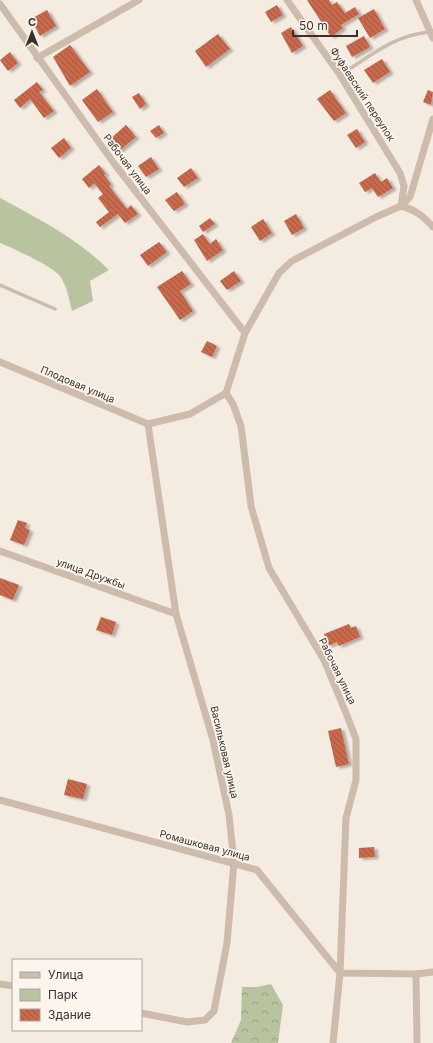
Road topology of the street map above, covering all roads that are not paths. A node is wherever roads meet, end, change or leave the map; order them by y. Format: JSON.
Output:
{"nodes":[{"id":1,"x":138,"y":0,"type":"edge"},
{"id":2,"x":287,"y":0,"type":"edge"},
{"id":3,"x":416,"y":0,"type":"edge"},
{"id":4,"x":0,"y":4,"type":"edge"},
{"id":5,"x":431,"y":35,"type":"edge"},
{"id":6,"x":37,"y":58,"type":"junction"},
{"id":7,"x":340,"y":75,"type":"junction"},
{"id":8,"x":433,"y":119,"type":"edge"},
{"id":9,"x":401,"y":206,"type":"junction"},
{"id":10,"x":433,"y":227,"type":"edge"},
{"id":11,"x":0,"y":285,"type":"edge"},
{"id":12,"x":55,"y":309,"type":"dead end"},
{"id":13,"x":245,"y":333,"type":"junction"},
{"id":14,"x":0,"y":362,"type":"edge"},
{"id":15,"x":226,"y":393,"type":"junction"},
{"id":16,"x":148,"y":424,"type":"junction"},
{"id":17,"x":0,"y":551,"type":"edge"},
{"id":18,"x":176,"y":614,"type":"junction"},
{"id":19,"x":0,"y":800,"type":"edge"},
{"id":20,"x":234,"y":862,"type":"junction"},
{"id":21,"x":433,"y":972,"type":"edge"},
{"id":22,"x":340,"y":973,"type":"junction"},
{"id":23,"x":416,"y":974,"type":"junction"},
{"id":24,"x":0,"y":984,"type":"edge"},
{"id":25,"x":12,"y":986,"type":"edge"},
{"id":26,"x":142,"y":1013,"type":"edge"},
{"id":27,"x":333,"y":1043,"type":"edge"},
{"id":28,"x":418,"y":1043,"type":"edge"}],
"edges":[{"from":1,"to":6,"type":"street"},
{"from":2,"to":7,"type":"street","name":"Фуфаевский переулок"},
{"from":3,"to":5,"type":"street"},
{"from":4,"to":6,"type":"street","name":"Рабочая улица"},
{"from":5,"to":7,"type":"lane"},
{"from":6,"to":13,"type":"street","name":"Рабочая улица"},
{"from":7,"to":9,"type":"street","name":"Фуфаевский переулок"},
{"from":8,"to":9,"type":"street"},
{"from":9,"to":10,"type":"street"},
{"from":9,"to":13,"type":"street"},
{"from":11,"to":12,"type":"lane"},
{"from":13,"to":15,"type":"street"},
{"from":14,"to":16,"type":"street","name":"Плодовая улица"},
{"from":15,"to":16,"type":"street"},
{"from":15,"to":22,"type":"street","name":"Рабочая улица"},
{"from":16,"to":18,"type":"street","name":"Васильковая улица"},
{"from":17,"to":18,"type":"street","name":"улица Дружбы"},
{"from":18,"to":20,"type":"street","name":"Васильковая улица"},
{"from":19,"to":20,"type":"street","name":"Ромашковая улица"},
{"from":20,"to":22,"type":"street","name":"Ромашковая улица"},
{"from":20,"to":26,"type":"street","name":"Васильковая улица"},
{"from":21,"to":23,"type":"street"},
{"from":22,"to":23,"type":"street"},
{"from":22,"to":27,"type":"street","name":"Рабочая улица"},
{"from":23,"to":28,"type":"street"},
{"from":24,"to":25,"type":"street"}]}
